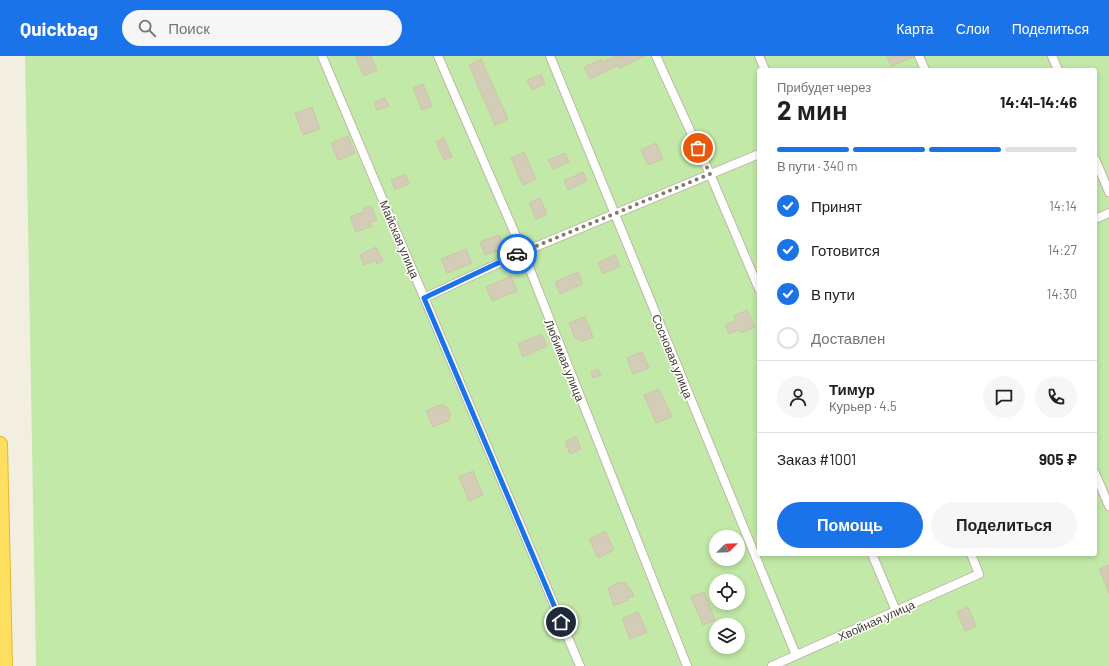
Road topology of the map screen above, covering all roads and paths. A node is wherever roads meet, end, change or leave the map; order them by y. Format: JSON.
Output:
{"nodes":[{"id":1,"x":322,"y":56,"type":"edge"},
{"id":2,"x":438,"y":56,"type":"edge"},
{"id":3,"x":550,"y":56,"type":"edge"},
{"id":4,"x":656,"y":56,"type":"edge"},
{"id":5,"x":759,"y":56,"type":"edge"},
{"id":6,"x":919,"y":56,"type":"edge"},
{"id":7,"x":1052,"y":56,"type":"edge"},
{"id":8,"x":764,"y":68,"type":"edge"},
{"id":9,"x":924,"y":68,"type":"edge"},
{"id":10,"x":1057,"y":68,"type":"edge"},
{"id":11,"x":757,"y":155,"type":"edge"},
{"id":12,"x":1097,"y":164,"type":"edge"},
{"id":13,"x":710,"y":174,"type":"junction"},
{"id":14,"x":1109,"y":192,"type":"edge"},
{"id":15,"x":615,"y":213,"type":"junction"},
{"id":16,"x":1109,"y":213,"type":"edge"},
{"id":17,"x":1097,"y":217,"type":"edge"},
{"id":18,"x":523,"y":252,"type":"junction"},
{"id":19,"x":757,"y":284,"type":"edge"},
{"id":20,"x":424,"y":298,"type":"junction"},
{"id":21,"x":0,"y":444,"type":"edge"},
{"id":22,"x":1097,"y":478,"type":"edge"},
{"id":23,"x":1109,"y":506,"type":"edge"},
{"id":24,"x":873,"y":556,"type":"edge"},
{"id":25,"x":972,"y":556,"type":"edge"},
{"id":26,"x":896,"y":611,"type":"junction"},
{"id":27,"x":796,"y":655,"type":"junction"},
{"id":28,"x":5,"y":666,"type":"edge"},
{"id":29,"x":580,"y":666,"type":"edge"},
{"id":30,"x":687,"y":666,"type":"edge"},
{"id":31,"x":772,"y":666,"type":"edge"}],
"edges":[{"from":1,"to":20,"type":"street","name":"Майская улица"},
{"from":2,"to":18,"type":"street","name":"Любимая улица"},
{"from":3,"to":15,"type":"street","name":"Сосновая улица"},
{"from":4,"to":13,"type":"street"},
{"from":5,"to":8,"type":"street"},
{"from":6,"to":9,"type":"street"},
{"from":7,"to":10,"type":"street"},
{"from":11,"to":13,"type":"street"},
{"from":12,"to":14,"type":"street"},
{"from":13,"to":15,"type":"street"},
{"from":13,"to":19,"type":"street"},
{"from":15,"to":18,"type":"street"},
{"from":15,"to":27,"type":"street","name":"Сосновая улица"},
{"from":16,"to":17,"type":"street"},
{"from":18,"to":20,"type":"street"},
{"from":18,"to":30,"type":"street","name":"Любимая улица"},
{"from":20,"to":29,"type":"street","name":"Майская улица"},
{"from":21,"to":28,"type":"highway"},
{"from":22,"to":23,"type":"street"},
{"from":24,"to":26,"type":"street"},
{"from":25,"to":26,"type":"street","name":"Хвойная улица"},
{"from":26,"to":27,"type":"street","name":"Хвойная улица"},
{"from":27,"to":31,"type":"street","name":"Хвойная улица"}]}
